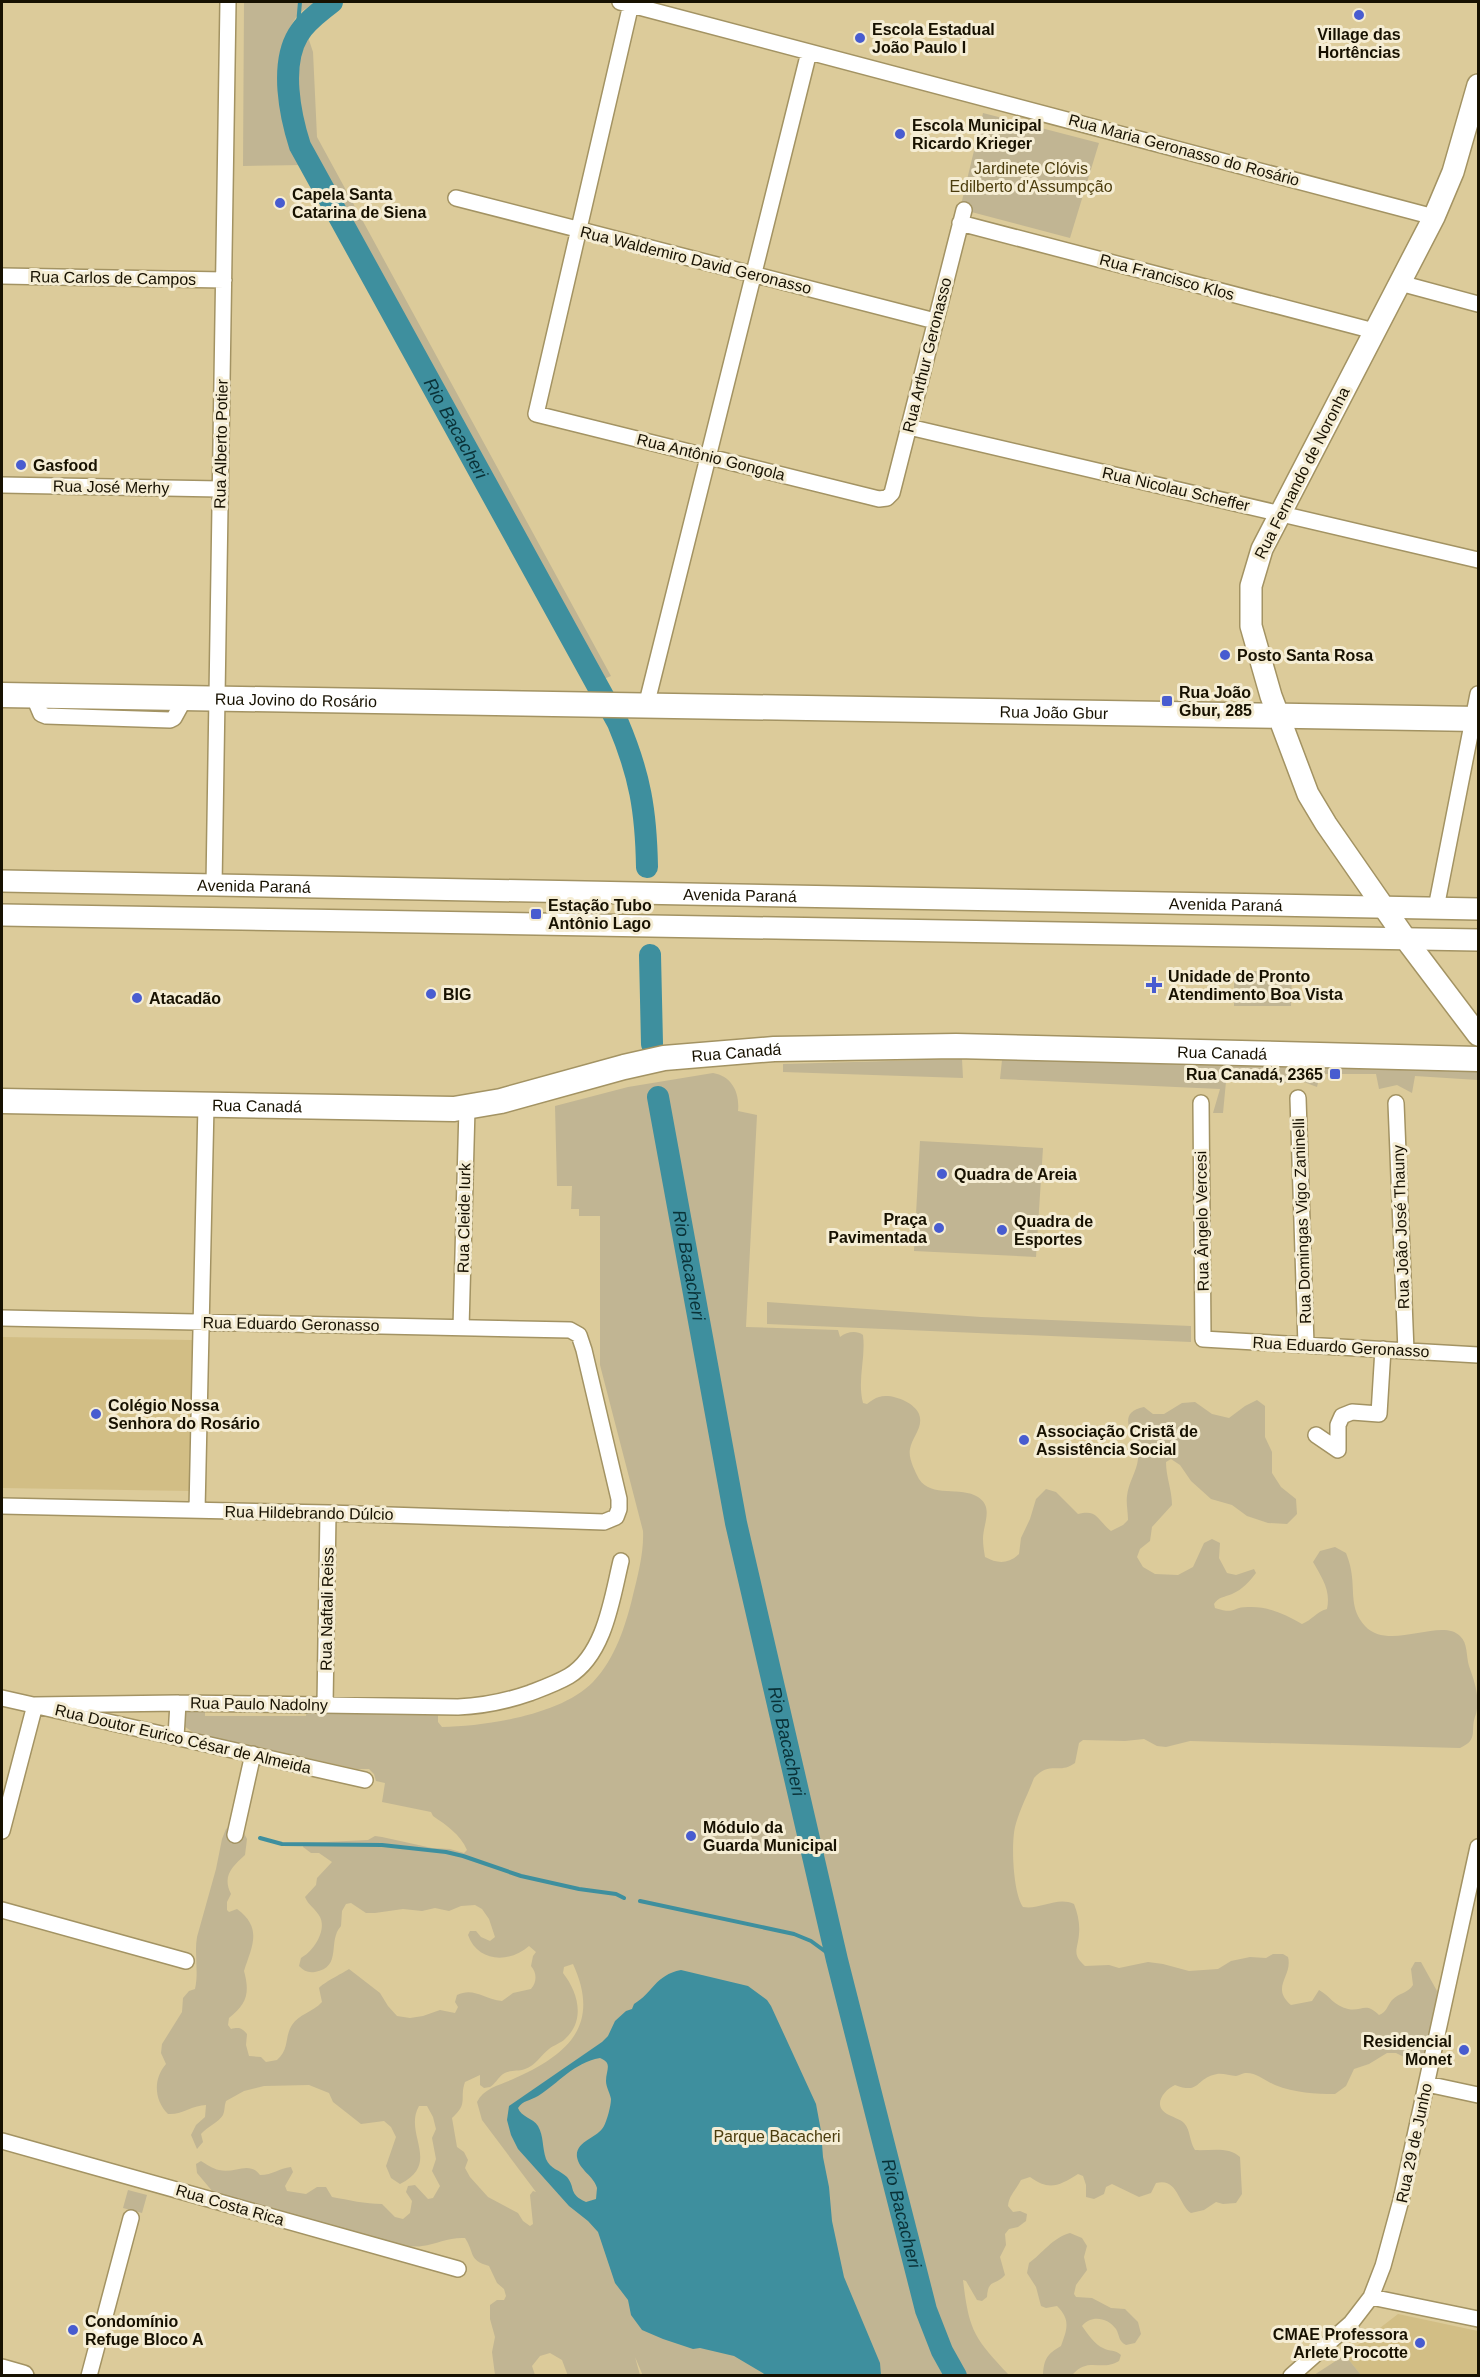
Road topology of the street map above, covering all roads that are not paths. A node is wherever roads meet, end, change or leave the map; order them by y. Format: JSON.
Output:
{"nodes":[{"id":1,"x":228,"y":2,"type":"edge"},
{"id":2,"x":626,"y":3,"type":"edge"},
{"id":3,"x":809,"y":52,"type":"junction"},
{"id":4,"x":1479,"y":85,"type":"edge"},
{"id":5,"x":456,"y":198,"type":"dead end"},
{"id":6,"x":1434,"y":216,"type":"junction"},
{"id":7,"x":962,"y":217,"type":"joint"},
{"id":8,"x":578,"y":230,"type":"junction"},
{"id":9,"x":754,"y":275,"type":"junction"},
{"id":10,"x":2,"y":276,"type":"edge"},
{"id":11,"x":224,"y":280,"type":"junction"},
{"id":12,"x":1400,"y":283,"type":"junction"},
{"id":13,"x":1479,"y":304,"type":"edge"},
{"id":14,"x":936,"y":321,"type":"junction"},
{"id":15,"x":1374,"y":331,"type":"junction"},
{"id":16,"x":909,"y":427,"type":"junction"},
{"id":17,"x":709,"y":455,"type":"junction"},
{"id":18,"x":2,"y":484,"type":"edge"},
{"id":19,"x":220,"y":489,"type":"junction"},
{"id":20,"x":887,"y":498,"type":"joint"},
{"id":21,"x":1280,"y":514,"type":"junction"},
{"id":22,"x":1479,"y":560,"type":"edge"},
{"id":23,"x":1479,"y":694,"type":"edge"},
{"id":24,"x":2,"y":695,"type":"edge"},
{"id":25,"x":217,"y":698,"type":"junction"},
{"id":26,"x":638,"y":706,"type":"junction"},
{"id":27,"x":1278,"y":716,"type":"junction"},
{"id":28,"x":1476,"y":719,"type":"edge"},
{"id":29,"x":2,"y":881,"type":"edge"},
{"id":30,"x":214,"y":886,"type":"junction"},
{"id":31,"x":1385,"y":906,"type":"junction"},
{"id":32,"x":1436,"y":908,"type":"junction"},
{"id":33,"x":1479,"y":909,"type":"edge"},
{"id":34,"x":2,"y":915,"type":"edge"},
{"id":35,"x":1402,"y":932,"type":"junction"},
{"id":36,"x":1479,"y":940,"type":"edge"},
{"id":37,"x":1479,"y":1035,"type":"edge"},
{"id":38,"x":1479,"y":1059,"type":"edge"},
{"id":39,"x":1298,"y":1098,"type":"dead end"},
{"id":40,"x":2,"y":1101,"type":"edge"},
{"id":41,"x":1201,"y":1103,"type":"dead end"},
{"id":42,"x":1396,"y":1103,"type":"dead end"},
{"id":43,"x":206,"y":1105,"type":"junction"},
{"id":44,"x":467,"y":1108,"type":"junction"},
{"id":45,"x":2,"y":1318,"type":"edge"},
{"id":46,"x":201,"y":1322,"type":"junction"},
{"id":47,"x":461,"y":1328,"type":"junction"},
{"id":48,"x":1203,"y":1339,"type":"joint"},
{"id":49,"x":1306,"y":1345,"type":"junction"},
{"id":50,"x":1383,"y":1349,"type":"junction"},
{"id":51,"x":1406,"y":1351,"type":"junction"},
{"id":52,"x":1479,"y":1355,"type":"edge"},
{"id":53,"x":1316,"y":1435,"type":"dead end"},
{"id":54,"x":2,"y":1506,"type":"edge"},
{"id":55,"x":197,"y":1510,"type":"junction"},
{"id":56,"x":328,"y":1513,"type":"junction"},
{"id":57,"x":616,"y":1517,"type":"joint"},
{"id":58,"x":621,"y":1561,"type":"dead end"},
{"id":59,"x":2,"y":1698,"type":"edge"},
{"id":60,"x":178,"y":1703,"type":"junction"},
{"id":61,"x":35,"y":1705,"type":"junction"},
{"id":62,"x":325,"y":1705,"type":"junction"},
{"id":63,"x":176,"y":1737,"type":"junction"},
{"id":64,"x":253,"y":1754,"type":"junction"},
{"id":65,"x":365,"y":1780,"type":"dead end"},
{"id":66,"x":2,"y":1831,"type":"edge"},
{"id":67,"x":235,"y":1835,"type":"dead end"},
{"id":68,"x":1479,"y":1847,"type":"edge"},
{"id":69,"x":2,"y":1910,"type":"edge"},
{"id":70,"x":186,"y":1960,"type":"dead end"},
{"id":71,"x":1427,"y":2084,"type":"junction"},
{"id":72,"x":1479,"y":2096,"type":"edge"},
{"id":73,"x":2,"y":2141,"type":"edge"},
{"id":74,"x":131,"y":2218,"type":"dead end"},
{"id":75,"x":458,"y":2269,"type":"dead end"},
{"id":76,"x":1371,"y":2297,"type":"junction"},
{"id":77,"x":1479,"y":2319,"type":"edge"},
{"id":78,"x":2,"y":2370,"type":"edge"},
{"id":79,"x":23,"y":2376,"type":"edge"},
{"id":80,"x":89,"y":2376,"type":"edge"},
{"id":81,"x":1291,"y":2376,"type":"edge"}],
"edges":[{"from":1,"to":11,"type":"street","name":"Rua Alberto Potier"},
{"from":2,"to":3,"type":"street","name":"Rua Maria Geronasso do Rosário"},
{"from":2,"to":8,"type":"street"},
{"from":3,"to":6,"type":"street","name":"Rua Maria Geronasso do Rosário"},
{"from":3,"to":9,"type":"street"},
{"from":4,"to":6,"type":"street","name":"Rua Fernando de Noronha"},
{"from":5,"to":8,"type":"street","name":"Rua Waldemiro David Geronasso"},
{"from":6,"to":12,"type":"street","name":"Rua Fernando de Noronha"},
{"from":7,"to":14,"type":"street","name":"Rua Arthur Geronasso"},
{"from":7,"to":15,"type":"street","name":"Rua Francisco Klos"},
{"from":8,"to":9,"type":"street","name":"Rua Waldemiro David Geronasso"},
{"from":8,"to":17,"type":"street","name":"Rua Antônio Gongola"},
{"from":9,"to":14,"type":"street","name":"Rua Waldemiro David Geronasso"},
{"from":9,"to":17,"type":"street"},
{"from":10,"to":11,"type":"street","name":"Rua Carlos de Campos"},
{"from":11,"to":19,"type":"street","name":"Rua Alberto Potier"},
{"from":12,"to":13,"type":"street"},
{"from":12,"to":15,"type":"street","name":"Rua Fernando de Noronha"},
{"from":14,"to":16,"type":"street","name":"Rua Arthur Geronasso"},
{"from":15,"to":21,"type":"street","name":"Rua Fernando de Noronha"},
{"from":16,"to":20,"type":"street","name":"Rua Arthur Geronasso"},
{"from":16,"to":21,"type":"street","name":"Rua Nicolau Scheffer"},
{"from":17,"to":20,"type":"street","name":"Rua Antônio Gongola"},
{"from":17,"to":26,"type":"street"},
{"from":18,"to":19,"type":"street","name":"Rua José Merhy"},
{"from":19,"to":25,"type":"street","name":"Rua Alberto Potier"},
{"from":21,"to":22,"type":"street","name":"Rua Nicolau Scheffer"},
{"from":21,"to":27,"type":"street","name":"Rua Fernando de Noronha"},
{"from":23,"to":28,"type":"street"},
{"from":24,"to":25,"type":"main road","name":"Rua Jovino do Rosário"},
{"from":25,"to":26,"type":"main road","name":"Rua Jovino do Rosário"},
{"from":25,"to":30,"type":"street","name":"Rua Alberto Potier"},
{"from":26,"to":27,"type":"main road","name":"Rua João Gbur"},
{"from":27,"to":28,"type":"main road","name":"Rua João Gbur"},
{"from":27,"to":31,"type":"street","name":"Rua Fernando de Noronha"},
{"from":28,"to":32,"type":"street"},
{"from":29,"to":30,"type":"street","name":"Avenida Paraná"},
{"from":30,"to":31,"type":"street","name":"Avenida Paraná"},
{"from":31,"to":32,"type":"street","name":"Avenida Paraná"},
{"from":31,"to":35,"type":"street","name":"Rua Fernando de Noronha"},
{"from":32,"to":33,"type":"street","name":"Avenida Paraná"},
{"from":34,"to":35,"type":"street","name":"Avenida Paraná"},
{"from":35,"to":36,"type":"street","name":"Avenida Paraná"},
{"from":35,"to":37,"type":"street","name":"Rua Fernando de Noronha"},
{"from":38,"to":44,"type":"main road","name":"Rua Canadá"},
{"from":39,"to":49,"type":"street","name":"Rua Domingas Vigo Zaninelli"},
{"from":40,"to":43,"type":"main road","name":"Rua Canadá"},
{"from":41,"to":48,"type":"street","name":"Rua Ângelo Vercesi"},
{"from":42,"to":51,"type":"street","name":"Rua João José Thauny"},
{"from":43,"to":44,"type":"main road","name":"Rua Canadá"},
{"from":43,"to":46,"type":"street"},
{"from":44,"to":47,"type":"street","name":"Rua Cleide Iurk"},
{"from":45,"to":46,"type":"street","name":"Rua Eduardo Geronasso"},
{"from":46,"to":47,"type":"street","name":"Rua Eduardo Geronasso"},
{"from":46,"to":55,"type":"street"},
{"from":47,"to":57,"type":"street","name":"Rua Eduardo Geronasso"},
{"from":48,"to":49,"type":"street","name":"Rua Eduardo Geronasso"},
{"from":49,"to":50,"type":"street","name":"Rua Eduardo Geronasso"},
{"from":50,"to":51,"type":"street","name":"Rua Eduardo Geronasso"},
{"from":50,"to":53,"type":"street"},
{"from":51,"to":52,"type":"street","name":"Rua Eduardo Geronasso"},
{"from":54,"to":55,"type":"street","name":"Rua Hildebrando Dúlcio"},
{"from":55,"to":56,"type":"street","name":"Rua Hildebrando Dúlcio"},
{"from":56,"to":57,"type":"street","name":"Rua Hildebrando Dúlcio"},
{"from":56,"to":62,"type":"street","name":"Rua Naftali Reiss"},
{"from":58,"to":62,"type":"street","name":"Rua Paulo Nadolny"},
{"from":59,"to":61,"type":"street","name":"Rua Doutor Eurico César de Almeida"},
{"from":60,"to":61,"type":"street","name":"Rua Paulo Nadolny"},
{"from":60,"to":62,"type":"street","name":"Rua Paulo Nadolny"},
{"from":60,"to":63,"type":"street"},
{"from":61,"to":63,"type":"street","name":"Rua Doutor Eurico César de Almeida"},
{"from":61,"to":66,"type":"street"},
{"from":63,"to":64,"type":"street","name":"Rua Doutor Eurico César de Almeida"},
{"from":64,"to":65,"type":"street","name":"Rua Doutor Eurico César de Almeida"},
{"from":64,"to":67,"type":"street"},
{"from":68,"to":71,"type":"street","name":"Rua 29 de Junho"},
{"from":69,"to":70,"type":"street"},
{"from":71,"to":72,"type":"street"},
{"from":71,"to":76,"type":"street","name":"Rua 29 de Junho"},
{"from":73,"to":75,"type":"street","name":"Rua Costa Rica"},
{"from":74,"to":80,"type":"street"},
{"from":76,"to":77,"type":"street"},
{"from":76,"to":81,"type":"street","name":"Rua 29 de Junho"},
{"from":78,"to":79,"type":"street"}]}
